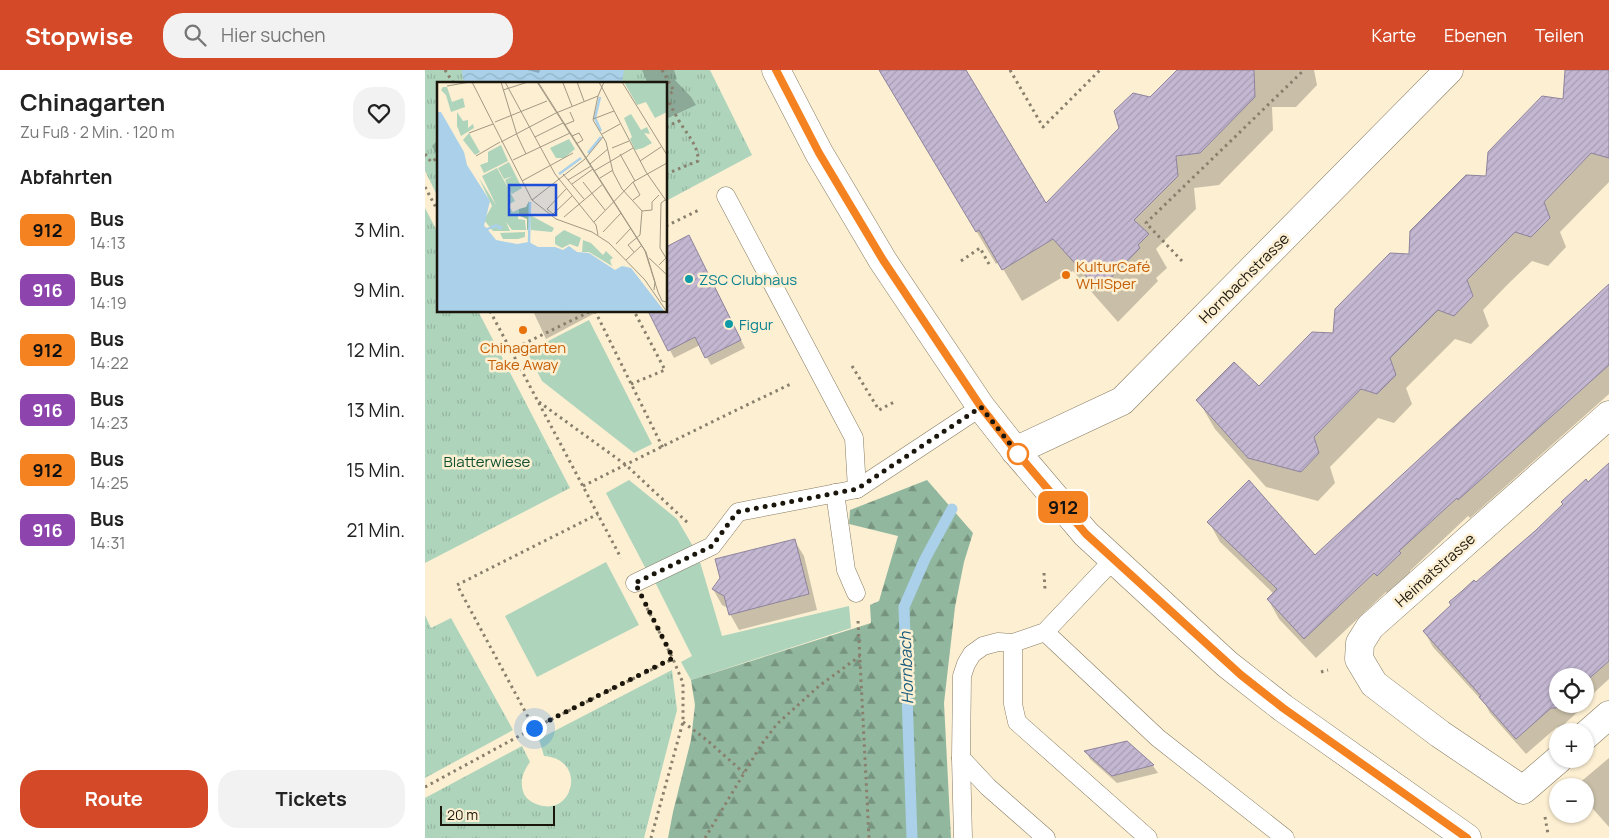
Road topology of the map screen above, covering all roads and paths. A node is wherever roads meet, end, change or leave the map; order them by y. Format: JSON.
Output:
{"nodes":[{"id":1,"x":445,"y":70,"type":"edge"},
{"id":2,"x":662,"y":70,"type":"edge"},
{"id":3,"x":776,"y":70,"type":"edge"},
{"id":4,"x":1010,"y":70,"type":"edge"},
{"id":5,"x":1100,"y":70,"type":"edge"},
{"id":6,"x":1304,"y":70,"type":"edge"},
{"id":7,"x":1449,"y":70,"type":"edge"},
{"id":8,"x":453,"y":82,"type":"edge"},
{"id":9,"x":667,"y":95,"type":"edge"},
{"id":10,"x":667,"y":98,"type":"edge"},
{"id":11,"x":679,"y":121,"type":"junction"},
{"id":12,"x":667,"y":127,"type":"edge"},
{"id":13,"x":425,"y":154,"type":"edge"},
{"id":14,"x":437,"y":158,"type":"edge"},
{"id":15,"x":667,"y":174,"type":"edge"},
{"id":16,"x":425,"y":187,"type":"edge"},
{"id":17,"x":726,"y":196,"type":"joint"},
{"id":18,"x":437,"y":209,"type":"edge"},
{"id":19,"x":667,"y":226,"type":"edge"},
{"id":20,"x":961,"y":260,"type":"dead end"},
{"id":21,"x":1182,"y":260,"type":"dead end"},
{"id":22,"x":989,"y":264,"type":"dead end"},
{"id":23,"x":492,"y":312,"type":"edge"},
{"id":24,"x":591,"y":312,"type":"edge"},
{"id":25,"x":594,"y":312,"type":"edge"},
{"id":26,"x":635,"y":312,"type":"edge"},
{"id":27,"x":511,"y":350,"type":"junction"},
{"id":28,"x":852,"y":366,"type":"dead end"},
{"id":29,"x":796,"y":382,"type":"dead end"},
{"id":30,"x":631,"y":384,"type":"junction"},
{"id":31,"x":896,"y":401,"type":"dead end"},
{"id":32,"x":538,"y":402,"type":"junction"},
{"id":33,"x":981,"y":407,"type":"junction"},
{"id":34,"x":1609,"y":415,"type":"edge"},
{"id":35,"x":663,"y":448,"type":"junction"},
{"id":36,"x":1015,"y":451,"type":"junction"},
{"id":37,"x":626,"y":465,"type":"junction"},
{"id":38,"x":583,"y":486,"type":"junction"},
{"id":39,"x":857,"y":489,"type":"junction"},
{"id":40,"x":835,"y":493,"type":"junction"},
{"id":41,"x":598,"y":514,"type":"junction"},
{"id":42,"x":712,"y":546,"type":"junction"},
{"id":43,"x":1114,"y":559,"type":"junction"},
{"id":44,"x":635,"y":583,"type":"junction"},
{"id":45,"x":856,"y":593,"type":"joint"},
{"id":46,"x":1045,"y":632,"type":"junction"},
{"id":47,"x":1013,"y":642,"type":"junction"},
{"id":48,"x":861,"y":656,"type":"junction"},
{"id":49,"x":673,"y":658,"type":"junction"},
{"id":50,"x":1609,"y":714,"type":"edge"},
{"id":51,"x":683,"y":722,"type":"junction"},
{"id":52,"x":534,"y":728,"type":"junction"},
{"id":53,"x":1594,"y":728,"type":"edge"},
{"id":54,"x":961,"y":758,"type":"junction"},
{"id":55,"x":1549,"y":768,"type":"edge"},
{"id":56,"x":744,"y":773,"type":"junction"},
{"id":57,"x":425,"y":787,"type":"edge"},
{"id":58,"x":651,"y":838,"type":"edge"},
{"id":59,"x":705,"y":838,"type":"edge"},
{"id":60,"x":869,"y":838,"type":"edge"},
{"id":61,"x":963,"y":838,"type":"edge"},
{"id":62,"x":1046,"y":838,"type":"edge"},
{"id":63,"x":1148,"y":838,"type":"edge"},
{"id":64,"x":1285,"y":838,"type":"edge"},
{"id":65,"x":1467,"y":838,"type":"edge"}],
"edges":[{"from":1,"to":8,"type":"path"},
{"from":2,"to":9,"type":"path"},
{"from":3,"to":33,"type":"street"},
{"from":4,"to":5,"type":"path"},
{"from":6,"to":21,"type":"path"},
{"from":7,"to":36,"type":"street","name":"Hornbachstrasse"},
{"from":10,"to":11,"type":"path"},
{"from":11,"to":12,"type":"path"},
{"from":11,"to":15,"type":"path"},
{"from":13,"to":14,"type":"path"},
{"from":16,"to":18,"type":"path"},
{"from":17,"to":19,"type":"path"},
{"from":17,"to":39,"type":"lane"},
{"from":20,"to":22,"type":"path"},
{"from":23,"to":27,"type":"path"},
{"from":24,"to":27,"type":"path"},
{"from":25,"to":30,"type":"path"},
{"from":26,"to":30,"type":"path"},
{"from":27,"to":32,"type":"path"},
{"from":28,"to":31,"type":"path"},
{"from":29,"to":35,"type":"path"},
{"from":30,"to":35,"type":"path"},
{"from":32,"to":37,"type":"path"},
{"from":32,"to":38,"type":"path"},
{"from":33,"to":36,"type":"street"},
{"from":33,"to":39,"type":"lane"},
{"from":34,"to":55,"type":"street","name":"Heimatstrasse"},
{"from":35,"to":37,"type":"path"},
{"from":36,"to":43,"type":"street"},
{"from":37,"to":38,"type":"path"},
{"from":37,"to":42,"type":"path"},
{"from":38,"to":41,"type":"path"},
{"from":39,"to":40,"type":"lane"},
{"from":40,"to":42,"type":"lane"},
{"from":40,"to":45,"type":"lane"},
{"from":41,"to":44,"type":"path"},
{"from":41,"to":52,"type":"path"},
{"from":42,"to":44,"type":"lane"},
{"from":43,"to":46,"type":"lane"},
{"from":43,"to":65,"type":"street"},
{"from":44,"to":49,"type":"path"},
{"from":45,"to":48,"type":"path"},
{"from":46,"to":47,"type":"lane"},
{"from":46,"to":64,"type":"lane"},
{"from":47,"to":54,"type":"lane"},
{"from":47,"to":63,"type":"lane"},
{"from":48,"to":56,"type":"path"},
{"from":48,"to":60,"type":"path"},
{"from":49,"to":51,"type":"path"},
{"from":49,"to":52,"type":"path"},
{"from":50,"to":53,"type":"street"},
{"from":51,"to":56,"type":"path"},
{"from":51,"to":58,"type":"path"},
{"from":52,"to":57,"type":"path"},
{"from":54,"to":61,"type":"lane"},
{"from":54,"to":62,"type":"lane"},
{"from":56,"to":59,"type":"path"}]}
